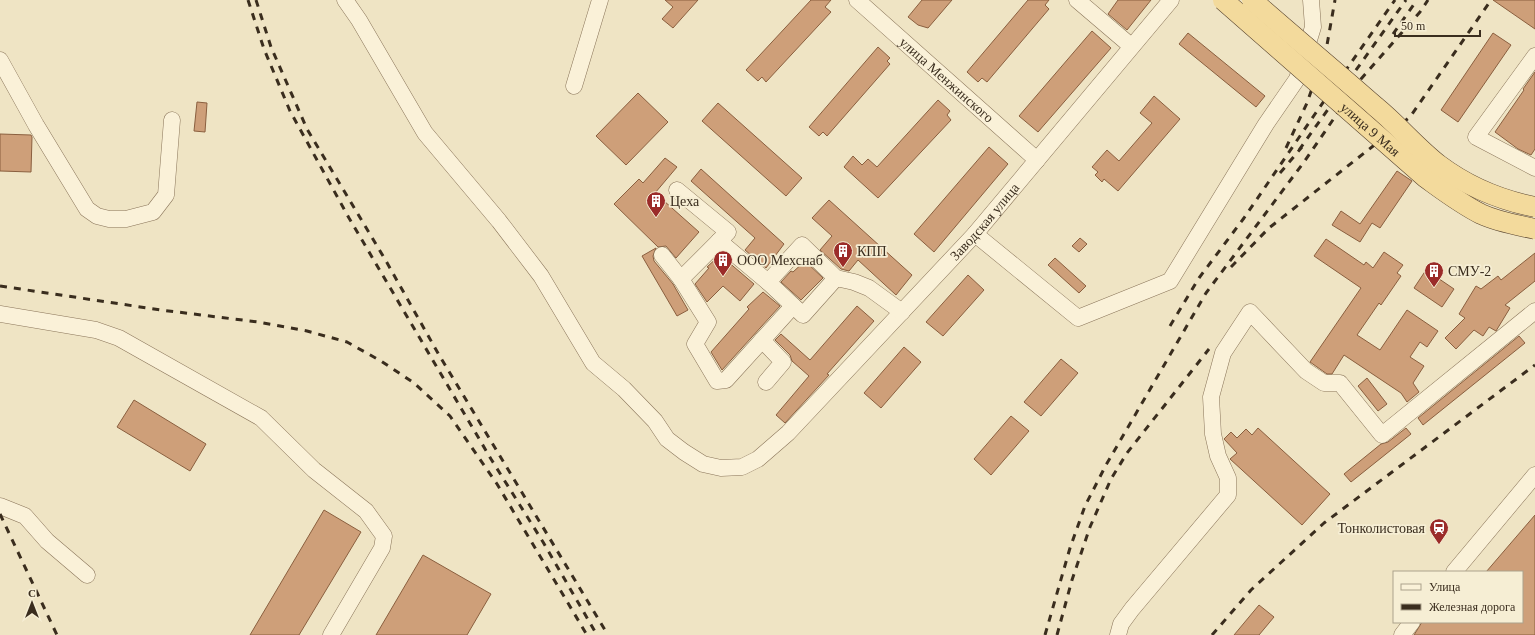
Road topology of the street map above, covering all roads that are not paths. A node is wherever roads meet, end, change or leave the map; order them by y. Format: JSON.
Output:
{"nodes":[{"id":1,"x":345,"y":0,"type":"edge"},
{"id":2,"x":600,"y":0,"type":"edge"},
{"id":3,"x":857,"y":0,"type":"edge"},
{"id":4,"x":1077,"y":0,"type":"edge"},
{"id":5,"x":1171,"y":0,"type":"edge"},
{"id":6,"x":1223,"y":0,"type":"edge"},
{"id":7,"x":1252,"y":0,"type":"edge"},
{"id":8,"x":1311,"y":0,"type":"edge"},
{"id":9,"x":1131,"y":46,"type":"junction"},
{"id":10,"x":1535,"y":56,"type":"edge"},
{"id":11,"x":0,"y":60,"type":"edge"},
{"id":12,"x":574,"y":86,"type":"dead end"},
{"id":13,"x":172,"y":120,"type":"dead end"},
{"id":14,"x":1037,"y":160,"type":"junction"},
{"id":15,"x":1533,"y":164,"type":"edge"},
{"id":16,"x":676,"y":190,"type":"dead end"},
{"id":17,"x":1535,"y":206,"type":"edge"},
{"id":18,"x":1535,"y":229,"type":"edge"},
{"id":19,"x":975,"y":234,"type":"junction"},
{"id":20,"x":719,"y":241,"type":"junction"},
{"id":21,"x":662,"y":255,"type":"dead end"},
{"id":22,"x":836,"y":278,"type":"junction"},
{"id":23,"x":681,"y":279,"type":"junction"},
{"id":24,"x":768,"y":282,"type":"junction"},
{"id":25,"x":793,"y":306,"type":"junction"},
{"id":26,"x":1535,"y":311,"type":"edge"},
{"id":27,"x":902,"y":312,"type":"junction"},
{"id":28,"x":0,"y":314,"type":"edge"},
{"id":29,"x":762,"y":340,"type":"junction"},
{"id":30,"x":766,"y":382,"type":"dead end"},
{"id":31,"x":1535,"y":475,"type":"edge"},
{"id":32,"x":0,"y":506,"type":"edge"},
{"id":33,"x":1455,"y":571,"type":"edge"},
{"id":34,"x":87,"y":575,"type":"dead end"},
{"id":35,"x":1411,"y":623,"type":"edge"},
{"id":36,"x":332,"y":635,"type":"edge"},
{"id":37,"x":1118,"y":635,"type":"edge"},
{"id":38,"x":1402,"y":635,"type":"edge"}],
"edges":[{"from":1,"to":27,"type":"street","name":"Заводская улица"},
{"from":2,"to":12,"type":"street"},
{"from":3,"to":14,"type":"street","name":"улица Менжинского"},
{"from":4,"to":9,"type":"street"},
{"from":5,"to":9,"type":"street","name":"Заводская улица"},
{"from":6,"to":18,"type":"main road","name":"улица 9 Мая","bridge":true},
{"from":7,"to":17,"type":"main road","name":"улица 9 Мая","bridge":true},
{"from":8,"to":19,"type":"street"},
{"from":9,"to":14,"type":"street","name":"Заводская улица"},
{"from":10,"to":15,"type":"street"},
{"from":11,"to":13,"type":"street"},
{"from":14,"to":19,"type":"street","name":"Заводская улица"},
{"from":16,"to":20,"type":"street"},
{"from":19,"to":27,"type":"street","name":"Заводская улица"},
{"from":20,"to":23,"type":"street"},
{"from":20,"to":24,"type":"street"},
{"from":21,"to":23,"type":"street"},
{"from":22,"to":24,"type":"street"},
{"from":22,"to":25,"type":"street"},
{"from":22,"to":27,"type":"street"},
{"from":23,"to":29,"type":"street"},
{"from":24,"to":25,"type":"street"},
{"from":25,"to":29,"type":"street"},
{"from":26,"to":37,"type":"street"},
{"from":28,"to":36,"type":"street"},
{"from":29,"to":30,"type":"street"},
{"from":31,"to":33,"type":"street"},
{"from":32,"to":34,"type":"street"},
{"from":35,"to":38,"type":"street"}]}
